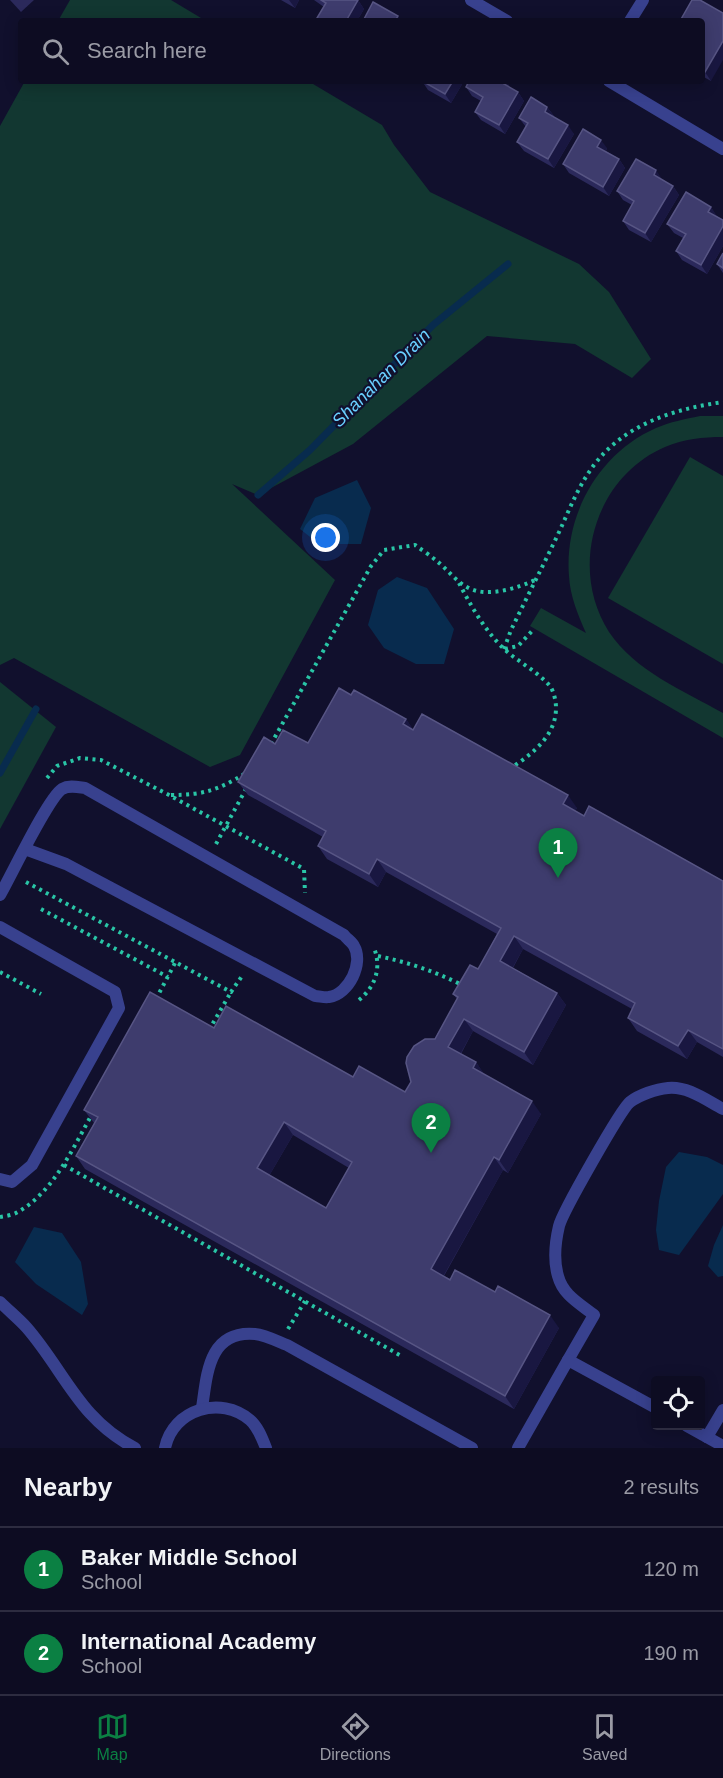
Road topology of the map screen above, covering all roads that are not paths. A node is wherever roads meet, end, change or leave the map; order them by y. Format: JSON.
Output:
{"nodes":[{"id":1,"x":471,"y":0,"type":"edge"},
{"id":2,"x":643,"y":0,"type":"edge"},
{"id":3,"x":502,"y":18,"type":"edge"},
{"id":4,"x":632,"y":18,"type":"edge"},
{"id":5,"x":614,"y":84,"type":"edge"},
{"id":6,"x":723,"y":149,"type":"edge"},
{"id":7,"x":25,"y":849,"type":"junction"},
{"id":8,"x":0,"y":895,"type":"edge"},
{"id":9,"x":0,"y":927,"type":"edge"},
{"id":10,"x":723,"y":1109,"type":"edge"},
{"id":11,"x":0,"y":1179,"type":"edge"},
{"id":12,"x":0,"y":1302,"type":"edge"},
{"id":13,"x":568,"y":1360,"type":"junction"},
{"id":14,"x":651,"y":1405,"type":"edge"},
{"id":15,"x":202,"y":1408,"type":"junction"},
{"id":16,"x":723,"y":1410,"type":"edge"},
{"id":17,"x":695,"y":1430,"type":"edge"},
{"id":18,"x":707,"y":1437,"type":"junction"},
{"id":19,"x":723,"y":1446,"type":"edge"},
{"id":20,"x":135,"y":1448,"type":"edge"},
{"id":21,"x":165,"y":1448,"type":"edge"},
{"id":22,"x":266,"y":1448,"type":"edge"},
{"id":23,"x":472,"y":1448,"type":"edge"},
{"id":24,"x":518,"y":1448,"type":"edge"}],
"edges":[{"from":1,"to":3,"type":"street"},
{"from":2,"to":4,"type":"street"},
{"from":5,"to":6,"type":"street"},
{"from":7,"to":7,"type":"street"},
{"from":7,"to":8,"type":"street"},
{"from":9,"to":11,"type":"street"},
{"from":10,"to":13,"type":"street"},
{"from":12,"to":20,"type":"street"},
{"from":13,"to":14,"type":"street"},
{"from":13,"to":24,"type":"street"},
{"from":15,"to":21,"type":"street"},
{"from":15,"to":22,"type":"street"},
{"from":15,"to":23,"type":"street"},
{"from":16,"to":18,"type":"street"},
{"from":17,"to":18,"type":"street"},
{"from":18,"to":19,"type":"street"}]}
